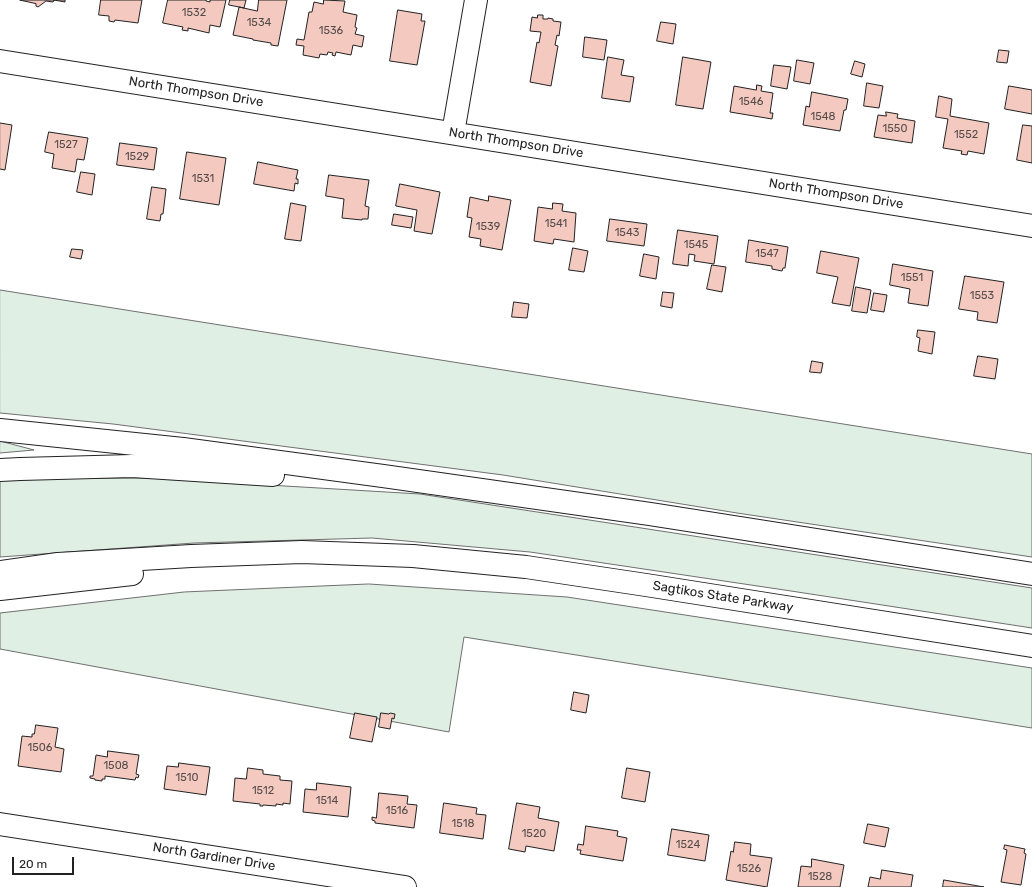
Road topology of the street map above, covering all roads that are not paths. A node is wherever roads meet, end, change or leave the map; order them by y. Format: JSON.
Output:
{"nodes":[{"id":1,"x":476,"y":0,"type":"edge"},
{"id":2,"x":0,"y":61,"type":"edge"},
{"id":3,"x":453,"y":133,"type":"junction"},
{"id":4,"x":1032,"y":226,"type":"edge"},
{"id":5,"x":0,"y":430,"type":"edge"},
{"id":6,"x":0,"y":470,"type":"edge"},
{"id":7,"x":650,"y":514,"type":"junction"},
{"id":8,"x":413,"y":556,"type":"junction"},
{"id":9,"x":0,"y":572,"type":"edge"},
{"id":10,"x":1032,"y":574,"type":"edge"},
{"id":11,"x":0,"y":589,"type":"edge"},
{"id":12,"x":1032,"y":646,"type":"edge"},
{"id":13,"x":0,"y":824,"type":"edge"},
{"id":14,"x":366,"y":884,"type":"edge"},
{"id":15,"x":405,"y":887,"type":"edge"}],
"edges":[{"from":1,"to":3,"type":"main road"},
{"from":2,"to":3,"type":"main road","name":"North Thompson Drive"},
{"from":3,"to":4,"type":"main road","name":"North Thompson Drive"},
{"from":5,"to":7,"type":"main road"},
{"from":6,"to":7,"type":"main road"},
{"from":7,"to":10,"type":"main road"},
{"from":8,"to":9,"type":"main road"},
{"from":8,"to":11,"type":"main road"},
{"from":8,"to":12,"type":"main road","name":"Sagtikos State Parkway"},
{"from":13,"to":14,"type":"main road","name":"North Gardiner Drive"},
{"from":14,"to":15,"type":"main road","name":"North Gardiner Drive"}]}
